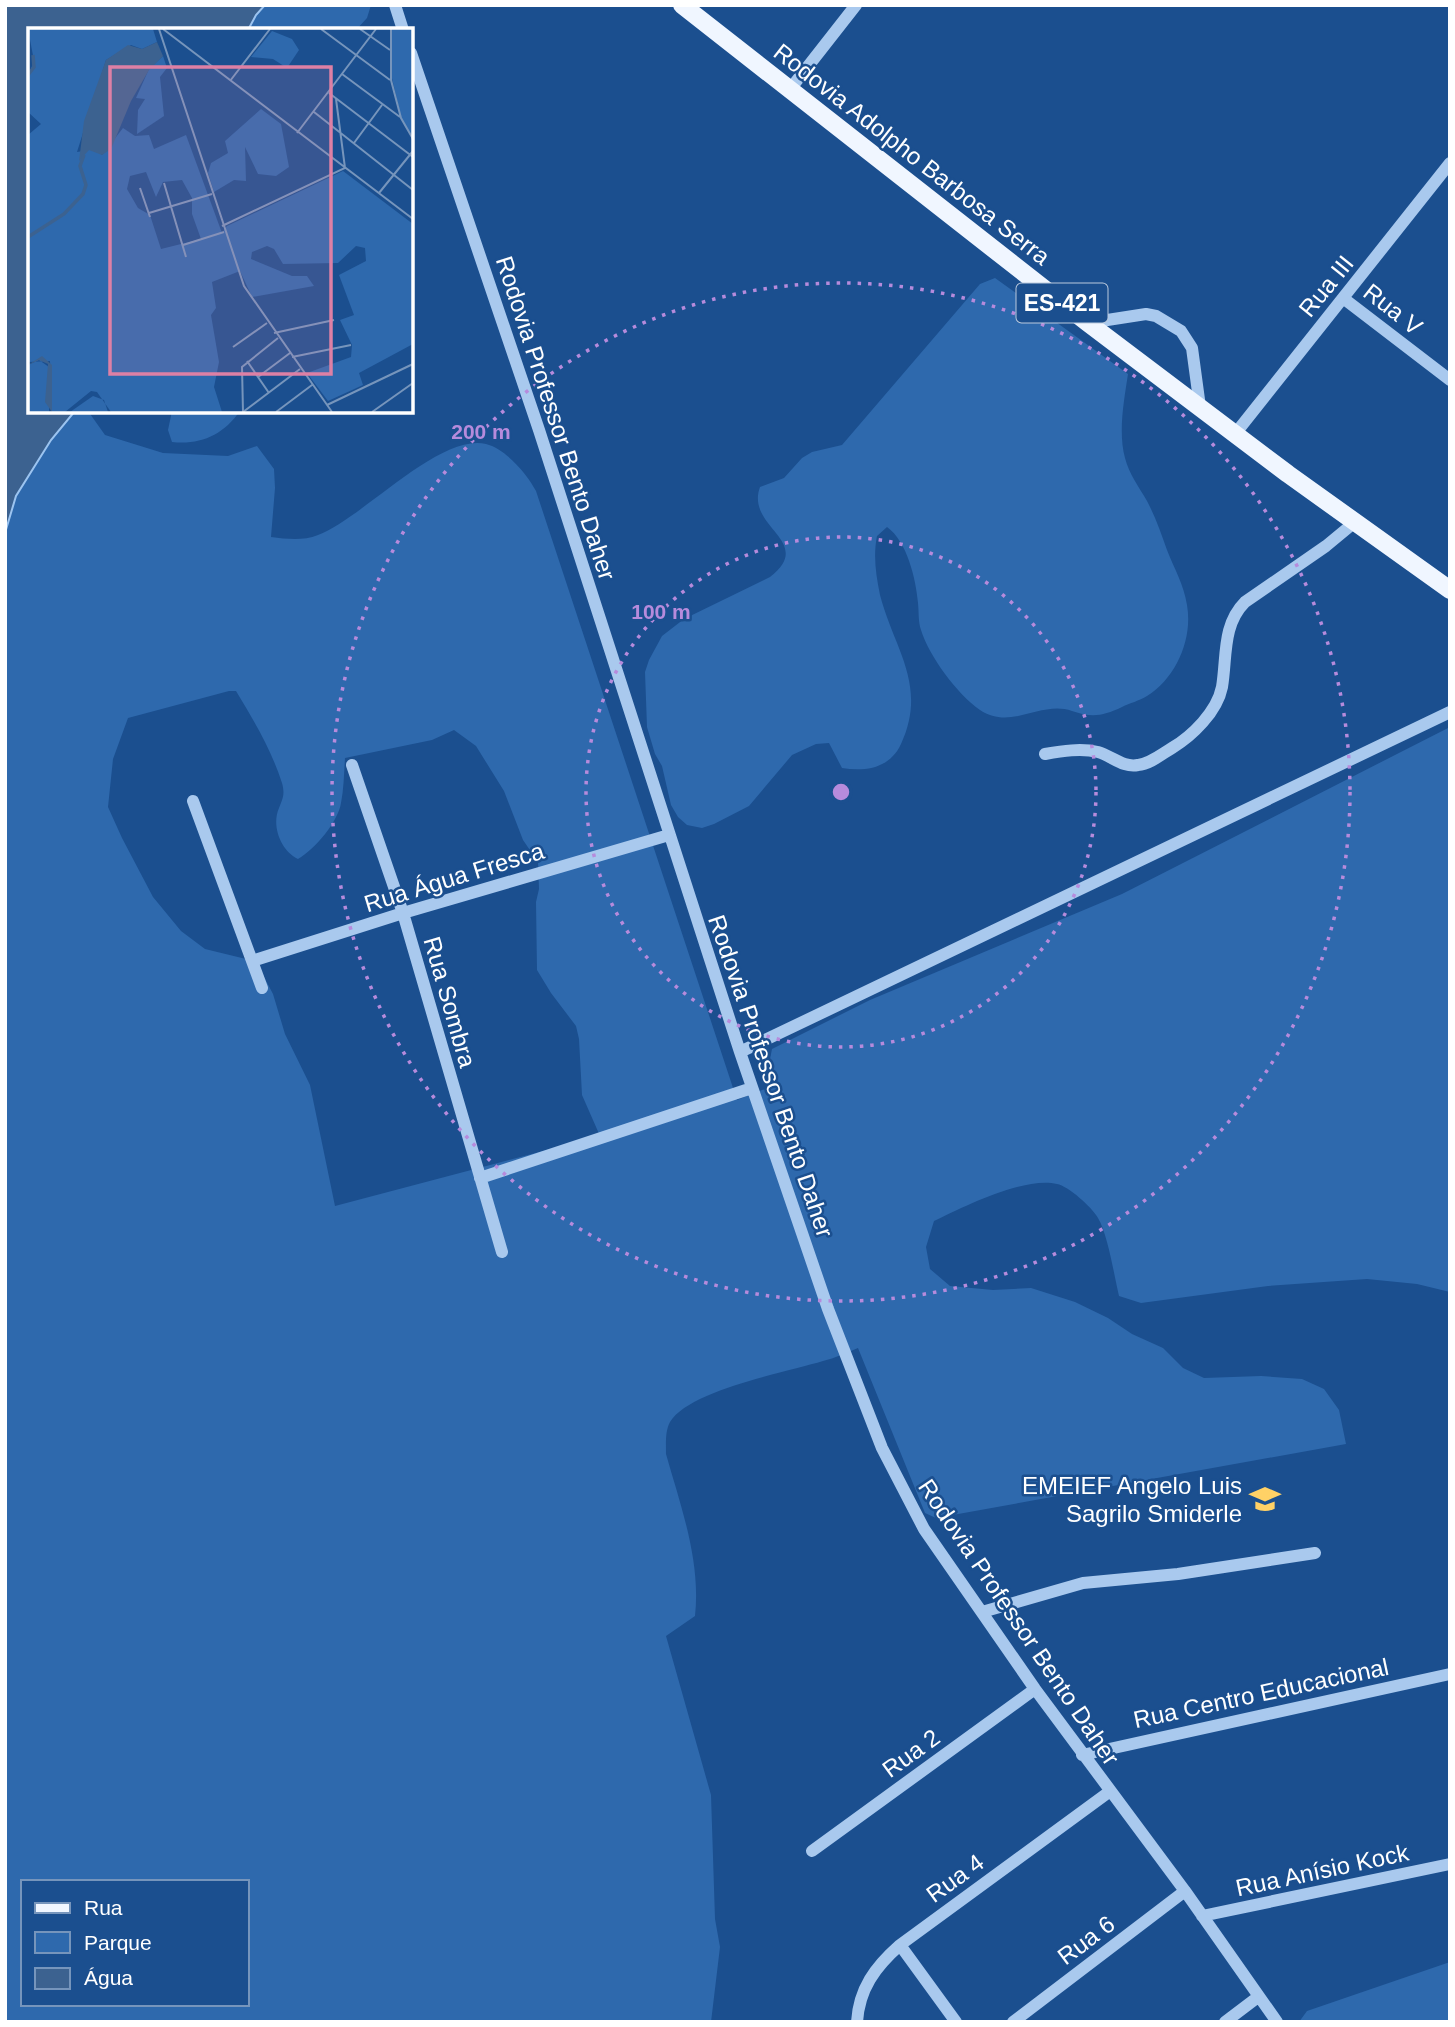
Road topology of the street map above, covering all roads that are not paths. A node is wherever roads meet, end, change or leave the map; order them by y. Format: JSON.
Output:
{"nodes":[{"id":1,"x":395,"y":5,"type":"edge"},
{"id":2,"x":682,"y":5,"type":"edge"},
{"id":3,"x":856,"y":5,"type":"edge"},
{"id":4,"x":402,"y":28,"type":"edge"},
{"id":5,"x":413,"y":59,"type":"edge"},
{"id":6,"x":791,"y":88,"type":"junction"},
{"id":7,"x":1448,"y":169,"type":"edge"},
{"id":8,"x":1343,"y":298,"type":"junction"},
{"id":9,"x":1088,"y":323,"type":"junction"},
{"id":10,"x":1450,"y":380,"type":"edge"},
{"id":11,"x":1200,"y":407,"type":"junction"},
{"id":12,"x":1235,"y":434,"type":"junction"},
{"id":13,"x":1355,"y":522,"type":"junction"},
{"id":14,"x":1450,"y":590,"type":"edge"},
{"id":15,"x":1450,"y":712,"type":"edge"},
{"id":16,"x":1045,"y":754,"type":"dead end"},
{"id":17,"x":352,"y":765,"type":"dead end"},
{"id":18,"x":193,"y":802,"type":"dead end"},
{"id":19,"x":669,"y":835,"type":"junction"},
{"id":20,"x":402,"y":913,"type":"junction"},
{"id":21,"x":252,"y":961,"type":"junction"},
{"id":22,"x":262,"y":988,"type":"dead end"},
{"id":23,"x":740,"y":1052,"type":"junction"},
{"id":24,"x":752,"y":1088,"type":"junction"},
{"id":25,"x":480,"y":1178,"type":"junction"},
{"id":26,"x":502,"y":1252,"type":"dead end"},
{"id":27,"x":1315,"y":1553,"type":"dead end"},
{"id":28,"x":982,"y":1612,"type":"junction"},
{"id":29,"x":1450,"y":1674,"type":"edge"},
{"id":30,"x":1035,"y":1689,"type":"junction"},
{"id":31,"x":1082,"y":1755,"type":"junction"},
{"id":32,"x":1109,"y":1792,"type":"junction"},
{"id":33,"x":812,"y":1851,"type":"dead end"},
{"id":34,"x":1450,"y":1864,"type":"edge"},
{"id":35,"x":1185,"y":1891,"type":"junction"},
{"id":36,"x":1202,"y":1916,"type":"junction"},
{"id":37,"x":900,"y":1945,"type":"junction"},
{"id":38,"x":1258,"y":1997,"type":"junction"},
{"id":39,"x":856,"y":2022,"type":"edge"},
{"id":40,"x":956,"y":2022,"type":"edge"},
{"id":41,"x":1013,"y":2022,"type":"edge"},
{"id":42,"x":1225,"y":2022,"type":"edge"},
{"id":43,"x":1277,"y":2022,"type":"edge"}],
"edges":[{"from":1,"to":4,"type":"street"},
{"from":2,"to":6,"type":"main road","name":"Rodovia Adolpho Barbosa Serra","number":"ES-421"},
{"from":3,"to":6,"type":"street"},
{"from":5,"to":19,"type":"street","name":"Rodovia Professor Bento Daher"},
{"from":6,"to":9,"type":"main road","name":"Rodovia Adolpho Barbosa Serra","number":"ES-421"},
{"from":7,"to":8,"type":"street","name":"Rua III"},
{"from":8,"to":10,"type":"street","name":"Rua V"},
{"from":8,"to":12,"type":"street","name":"Rua III"},
{"from":9,"to":11,"type":"main road","name":"Rodovia Adolpho Barbosa Serra","number":"ES-421"},
{"from":9,"to":11,"type":"street"},
{"from":11,"to":12,"type":"main road","name":"Rodovia Adolpho Barbosa Serra","number":"ES-421"},
{"from":12,"to":13,"type":"main road","name":"Rodovia Adolpho Barbosa Serra","number":"ES-421"},
{"from":13,"to":14,"type":"main road","name":"Rodovia Adolpho Barbosa Serra","number":"ES-421"},
{"from":13,"to":16,"type":"street"},
{"from":15,"to":23,"type":"street"},
{"from":17,"to":20,"type":"street","name":"Rua Sombra"},
{"from":18,"to":21,"type":"street"},
{"from":19,"to":20,"type":"street","name":"Rua Água Fresca"},
{"from":19,"to":23,"type":"street","name":"Rodovia Professor Bento Daher"},
{"from":20,"to":21,"type":"street","name":"Rua Água Fresca"},
{"from":20,"to":25,"type":"street","name":"Rua Sombra"},
{"from":21,"to":22,"type":"street"},
{"from":23,"to":24,"type":"street","name":"Rodovia Professor Bento Daher"},
{"from":24,"to":25,"type":"street"},
{"from":24,"to":28,"type":"street","name":"Rodovia Professor Bento Daher"},
{"from":25,"to":26,"type":"street","name":"Rua Sombra"},
{"from":27,"to":28,"type":"street"},
{"from":28,"to":30,"type":"street","name":"Rodovia Professor Bento Daher"},
{"from":29,"to":31,"type":"street","name":"Rua Centro Educacional"},
{"from":30,"to":31,"type":"street","name":"Rodovia Professor Bento Daher"},
{"from":30,"to":33,"type":"street","name":"Rua 2"},
{"from":31,"to":32,"type":"street","name":"Rodovia Professor Bento Daher"},
{"from":32,"to":35,"type":"street","name":"Rodovia Professor Bento Daher"},
{"from":32,"to":37,"type":"street","name":"Rua 4"},
{"from":34,"to":36,"type":"street","name":"Rua Anísio Kock"},
{"from":35,"to":36,"type":"street","name":"Rodovia Professor Bento Daher"},
{"from":35,"to":41,"type":"street","name":"Rua 6"},
{"from":36,"to":38,"type":"street","name":"Rodovia Professor Bento Daher"},
{"from":37,"to":39,"type":"street","name":"Rua 4"},
{"from":37,"to":40,"type":"street"},
{"from":38,"to":42,"type":"street"},
{"from":38,"to":43,"type":"street","name":"Rodovia Professor Bento Daher"}]}
